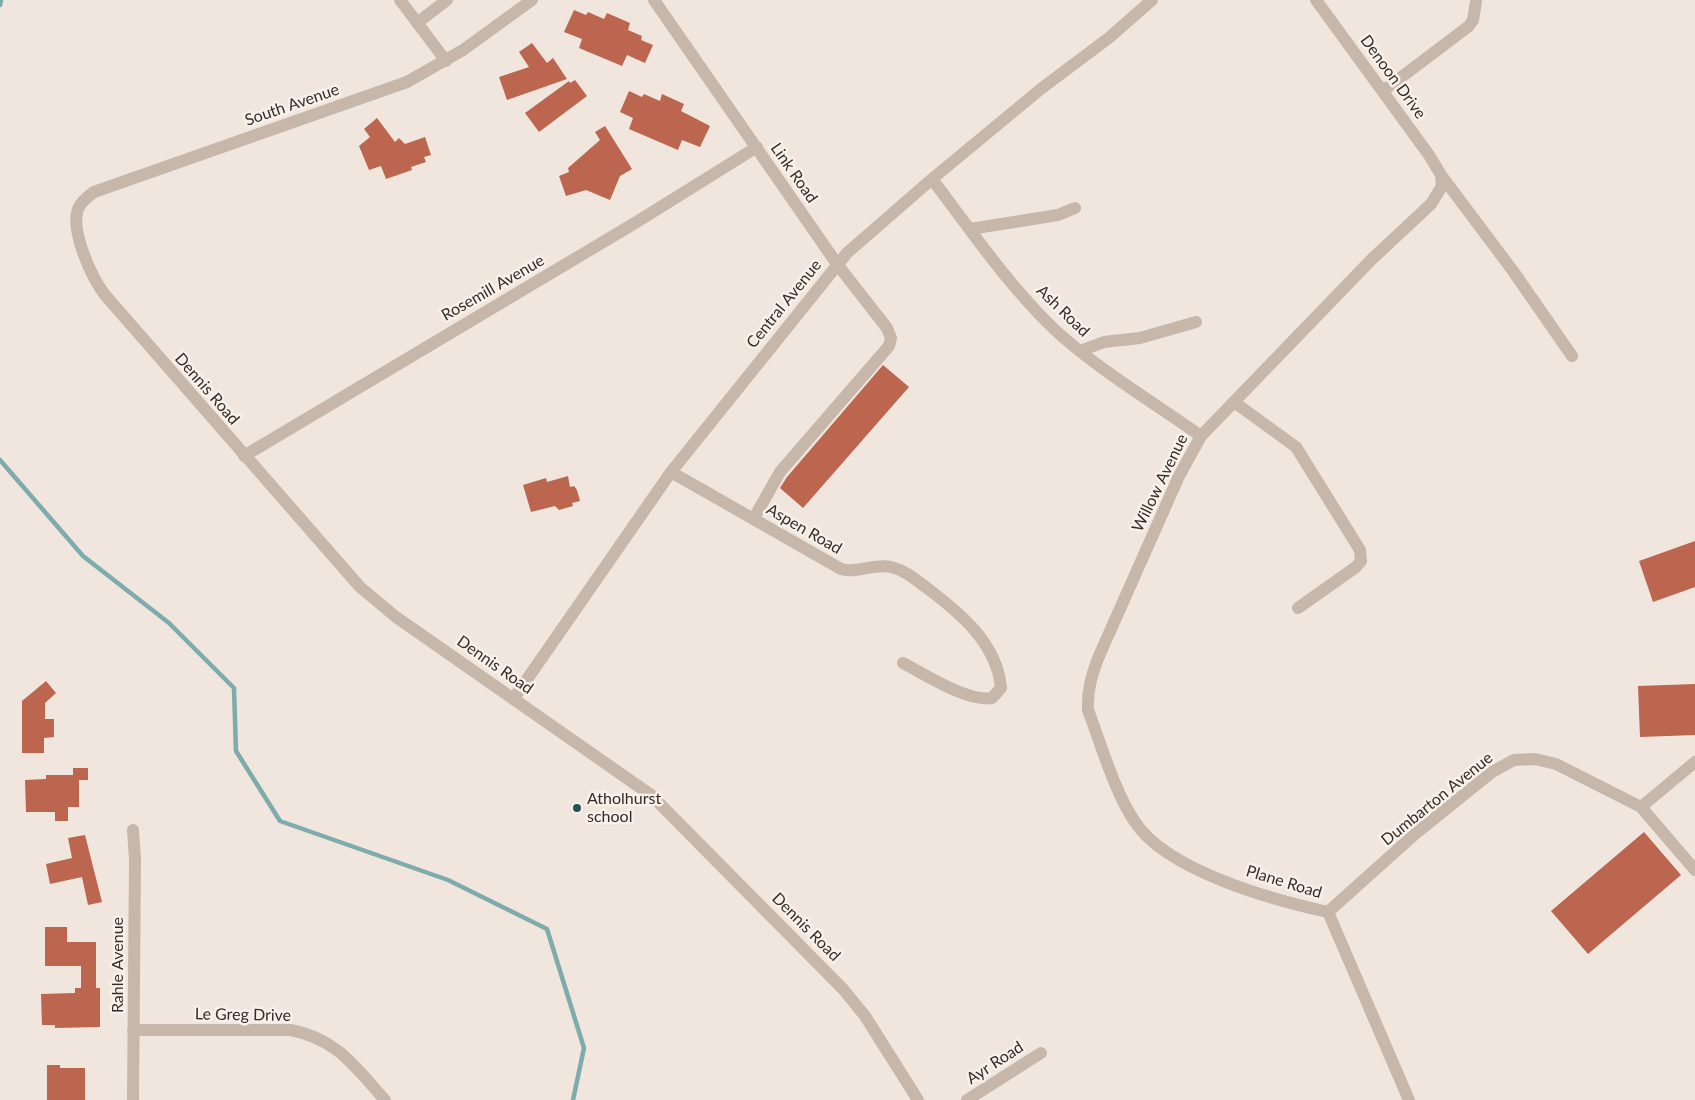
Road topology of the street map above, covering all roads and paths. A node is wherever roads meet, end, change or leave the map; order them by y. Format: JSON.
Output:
{"nodes":[{"id":1,"x":400,"y":0,"type":"edge"},
{"id":2,"x":447,"y":0,"type":"edge"},
{"id":3,"x":532,"y":0,"type":"edge"},
{"id":4,"x":654,"y":0,"type":"edge"},
{"id":5,"x":1152,"y":0,"type":"edge"},
{"id":6,"x":1316,"y":0,"type":"edge"},
{"id":7,"x":1476,"y":2,"type":"dead end"},
{"id":8,"x":418,"y":23,"type":"junction"},
{"id":9,"x":446,"y":61,"type":"junction"},
{"id":10,"x":1383,"y":92,"type":"junction"},
{"id":11,"x":757,"y":147,"type":"junction"},
{"id":12,"x":1441,"y":176,"type":"junction"},
{"id":13,"x":932,"y":179,"type":"junction"},
{"id":14,"x":1075,"y":208,"type":"dead end"},
{"id":15,"x":970,"y":229,"type":"junction"},
{"id":16,"x":78,"y":235,"type":"joint"},
{"id":17,"x":837,"y":264,"type":"junction"},
{"id":18,"x":1196,"y":322,"type":"dead end"},
{"id":19,"x":1080,"y":351,"type":"junction"},
{"id":20,"x":1572,"y":356,"type":"dead end"},
{"id":21,"x":1234,"y":402,"type":"junction"},
{"id":22,"x":1201,"y":436,"type":"junction"},
{"id":23,"x":244,"y":456,"type":"junction"},
{"id":24,"x":671,"y":472,"type":"junction"},
{"id":25,"x":754,"y":518,"type":"junction"},
{"id":26,"x":1298,"y":608,"type":"dead end"},
{"id":27,"x":903,"y":664,"type":"dead end"},
{"id":28,"x":514,"y":698,"type":"junction"},
{"id":29,"x":1695,"y":762,"type":"edge"},
{"id":30,"x":1641,"y":807,"type":"junction"},
{"id":31,"x":1134,"y":822,"type":"joint"},
{"id":32,"x":133,"y":830,"type":"dead end"},
{"id":33,"x":1695,"y":870,"type":"edge"},
{"id":34,"x":1328,"y":912,"type":"junction"},
{"id":35,"x":133,"y":1030,"type":"junction"},
{"id":36,"x":1041,"y":1052,"type":"dead end"},
{"id":37,"x":133,"y":1100,"type":"edge"},
{"id":38,"x":384,"y":1100,"type":"edge"},
{"id":39,"x":918,"y":1100,"type":"edge"},
{"id":40,"x":967,"y":1100,"type":"edge"},
{"id":41,"x":1409,"y":1100,"type":"edge"}],
"edges":[{"from":1,"to":8,"type":"street"},
{"from":2,"to":8,"type":"street"},
{"from":3,"to":9,"type":"street","name":"South Avenue"},
{"from":4,"to":11,"type":"street","name":"Link Road"},
{"from":5,"to":13,"type":"street","name":"Central Avenue"},
{"from":6,"to":10,"type":"street","name":"Denoon Drive"},
{"from":7,"to":10,"type":"street"},
{"from":8,"to":9,"type":"street"},
{"from":9,"to":16,"type":"street","name":"South Avenue"},
{"from":10,"to":12,"type":"street","name":"Denoon Drive"},
{"from":11,"to":17,"type":"street","name":"Link Road"},
{"from":11,"to":23,"type":"street","name":"Rosemill Avenue"},
{"from":12,"to":20,"type":"street","name":"Denoon Drive"},
{"from":12,"to":21,"type":"street","name":"Willow Avenue"},
{"from":13,"to":15,"type":"street","name":"Ash Road"},
{"from":13,"to":17,"type":"street","name":"Central Avenue"},
{"from":14,"to":15,"type":"street"},
{"from":15,"to":19,"type":"street","name":"Ash Road"},
{"from":16,"to":23,"type":"street","name":"Dennis Road"},
{"from":17,"to":24,"type":"street","name":"Central Avenue"},
{"from":17,"to":25,"type":"street","name":"Link Road"},
{"from":18,"to":19,"type":"street"},
{"from":19,"to":22,"type":"street","name":"Ash Road"},
{"from":21,"to":22,"type":"street","name":"Willow Avenue"},
{"from":21,"to":26,"type":"street"},
{"from":22,"to":31,"type":"street","name":"Willow Avenue"},
{"from":23,"to":28,"type":"street","name":"Dennis Road"},
{"from":24,"to":25,"type":"street","name":"Aspen Road"},
{"from":24,"to":28,"type":"street","name":"Central Avenue"},
{"from":25,"to":27,"type":"street","name":"Aspen Road"},
{"from":28,"to":39,"type":"street","name":"Dennis Road"},
{"from":29,"to":30,"type":"street"},
{"from":30,"to":33,"type":"street","name":"Dumbarton Avenue"},
{"from":30,"to":34,"type":"street","name":"Dumbarton Avenue"},
{"from":31,"to":34,"type":"street","name":"Plane Road"},
{"from":32,"to":35,"type":"street","name":"Rahle Avenue"},
{"from":34,"to":41,"type":"street","name":"Plane Road"},
{"from":35,"to":37,"type":"street","name":"Rahle Avenue"},
{"from":35,"to":38,"type":"street","name":"Le Greg Drive"},
{"from":36,"to":40,"type":"street","name":"Ayr Road"}]}
